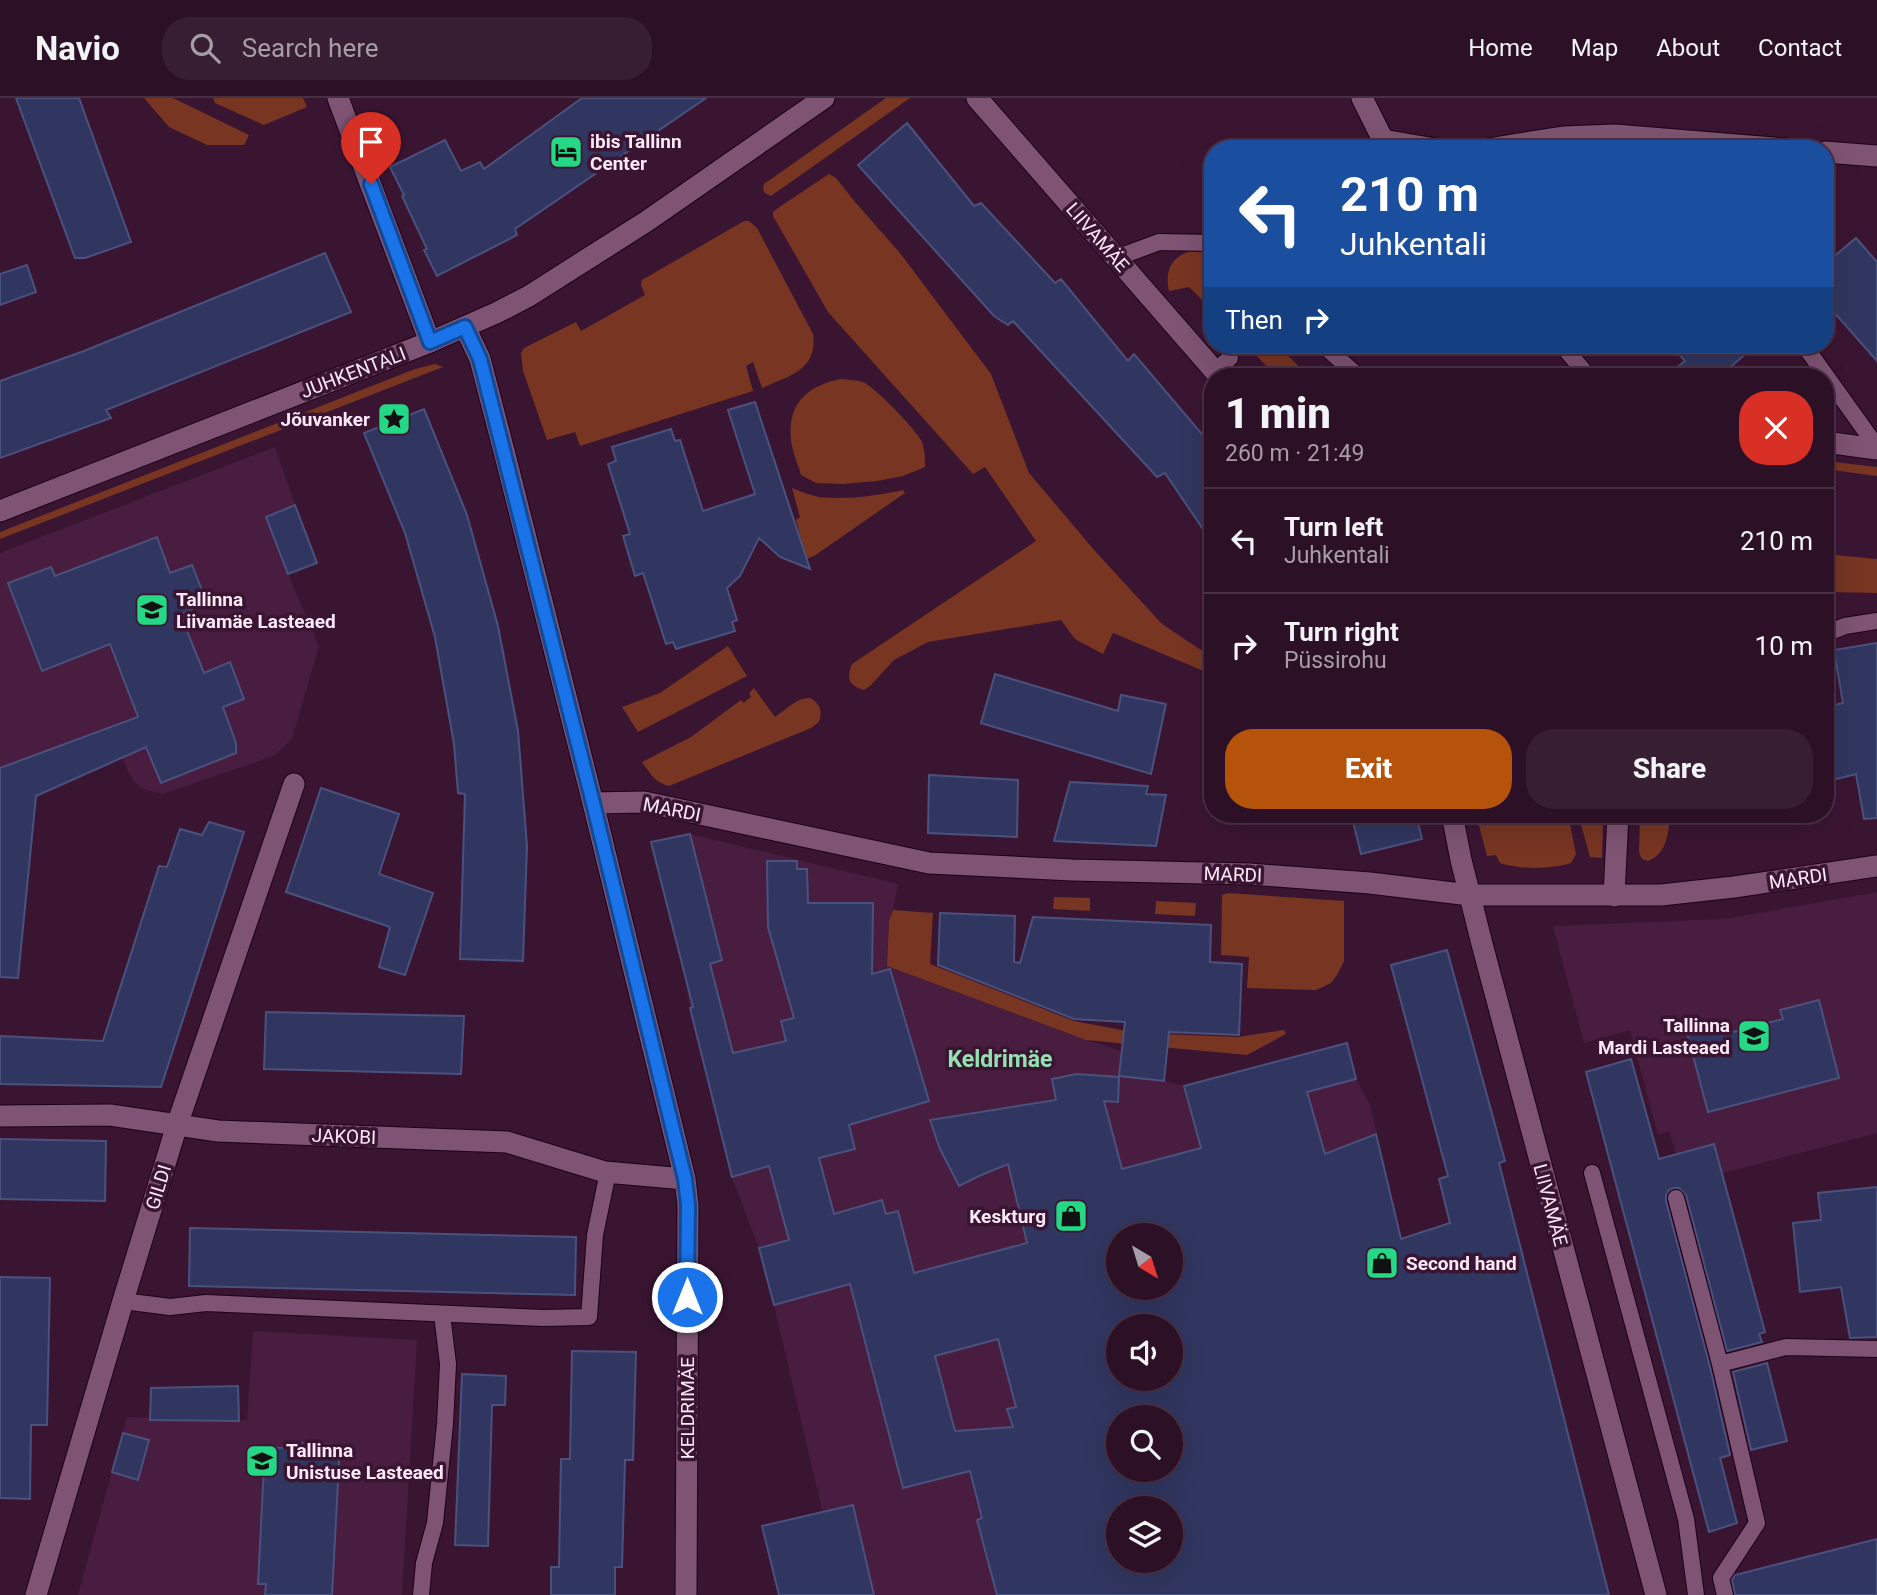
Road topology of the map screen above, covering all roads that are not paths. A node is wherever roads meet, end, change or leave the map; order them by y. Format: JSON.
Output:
{"nodes":[{"id":1,"x":338,"y":98,"type":"edge"},
{"id":2,"x":824,"y":98,"type":"edge"},
{"id":3,"x":977,"y":98,"type":"edge"},
{"id":4,"x":1362,"y":98,"type":"edge"},
{"id":5,"x":1383,"y":140,"type":"edge"},
{"id":6,"x":1544,"y":140,"type":"edge"},
{"id":7,"x":1676,"y":140,"type":"edge"},
{"id":8,"x":1834,"y":153,"type":"edge"},
{"id":9,"x":1877,"y":156,"type":"edge"},
{"id":10,"x":1204,"y":243,"type":"edge"},
{"id":11,"x":1116,"y":258,"type":"junction"},
{"id":12,"x":465,"y":327,"type":"junction"},
{"id":13,"x":430,"y":342,"type":"junction"},
{"id":14,"x":1204,"y":351,"type":"edge"},
{"id":15,"x":1207,"y":354,"type":"edge"},
{"id":16,"x":1333,"y":354,"type":"edge"},
{"id":17,"x":1570,"y":354,"type":"edge"},
{"id":18,"x":1220,"y":368,"type":"edge"},
{"id":19,"x":1348,"y":368,"type":"edge"},
{"id":20,"x":1581,"y":368,"type":"edge"},
{"id":21,"x":1834,"y":387,"type":"edge"},
{"id":22,"x":1834,"y":443,"type":"edge"},
{"id":23,"x":1877,"y":448,"type":"edge"},
{"id":24,"x":2,"y":507,"type":"edge"},
{"id":25,"x":1877,"y":621,"type":"edge"},
{"id":26,"x":1834,"y":630,"type":"edge"},
{"id":27,"x":293,"y":784,"type":"dead end"},
{"id":28,"x":593,"y":803,"type":"junction"},
{"id":29,"x":1454,"y":823,"type":"edge"},
{"id":30,"x":1618,"y":823,"type":"edge"},
{"id":31,"x":1877,"y":866,"type":"edge"},
{"id":32,"x":1470,"y":895,"type":"junction"},
{"id":33,"x":1614,"y":896,"type":"junction"},
{"id":34,"x":0,"y":1116,"type":"edge"},
{"id":35,"x":177,"y":1125,"type":"junction"},
{"id":36,"x":608,"y":1172,"type":"junction"},
{"id":37,"x":1592,"y":1173,"type":"dead end"},
{"id":38,"x":685,"y":1179,"type":"junction"},
{"id":39,"x":1676,"y":1198,"type":"dead end"},
{"id":40,"x":123,"y":1301,"type":"junction"},
{"id":41,"x":442,"y":1314,"type":"junction"},
{"id":42,"x":1877,"y":1349,"type":"edge"},
{"id":43,"x":1720,"y":1364,"type":"junction"},
{"id":44,"x":1655,"y":1594,"type":"edge"},
{"id":45,"x":36,"y":1595,"type":"edge"},
{"id":46,"x":421,"y":1595,"type":"edge"},
{"id":47,"x":686,"y":1595,"type":"edge"},
{"id":48,"x":1696,"y":1595,"type":"edge"},
{"id":49,"x":1725,"y":1595,"type":"edge"}],
"edges":[{"from":1,"to":13,"type":"street"},
{"from":2,"to":12,"type":"street","name":"JUHKENTALI"},
{"from":3,"to":11,"type":"street","name":"LIIVAMÄE"},
{"from":4,"to":5,"type":"street"},
{"from":6,"to":7,"type":"street"},
{"from":8,"to":9,"type":"street"},
{"from":10,"to":11,"type":"lane"},
{"from":11,"to":14,"type":"street","name":"LIIVAMÄE"},
{"from":12,"to":13,"type":"street","name":"JUHKENTALI"},
{"from":12,"to":28,"type":"street","name":"KELDRIMÄE"},
{"from":13,"to":24,"type":"street","name":"JUHKENTALI"},
{"from":15,"to":18,"type":"street","name":"LIIVAMÄE"},
{"from":16,"to":19,"type":"lane"},
{"from":17,"to":20,"type":"lane"},
{"from":21,"to":23,"type":"lane"},
{"from":22,"to":23,"type":"street"},
{"from":25,"to":26,"type":"lane"},
{"from":27,"to":35,"type":"street","name":"GILDI"},
{"from":28,"to":32,"type":"street","name":"MARDI"},
{"from":28,"to":38,"type":"street","name":"KELDRIMÄE"},
{"from":29,"to":32,"type":"street","name":"LIIVAMÄE"},
{"from":30,"to":33,"type":"street"},
{"from":31,"to":33,"type":"street","name":"MARDI"},
{"from":32,"to":33,"type":"street","name":"MARDI"},
{"from":32,"to":44,"type":"street","name":"LIIVAMÄE"},
{"from":34,"to":35,"type":"street","name":"JAKOBI"},
{"from":35,"to":36,"type":"street","name":"JAKOBI"},
{"from":35,"to":40,"type":"street","name":"GILDI"},
{"from":36,"to":38,"type":"street","name":"JAKOBI"},
{"from":36,"to":41,"type":"lane"},
{"from":37,"to":48,"type":"lane"},
{"from":38,"to":47,"type":"street","name":"KELDRIMÄE"},
{"from":39,"to":43,"type":"lane"},
{"from":40,"to":41,"type":"lane"},
{"from":40,"to":45,"type":"street","name":"GILDI"},
{"from":41,"to":46,"type":"lane"},
{"from":42,"to":43,"type":"lane"},
{"from":43,"to":49,"type":"lane"}]}
